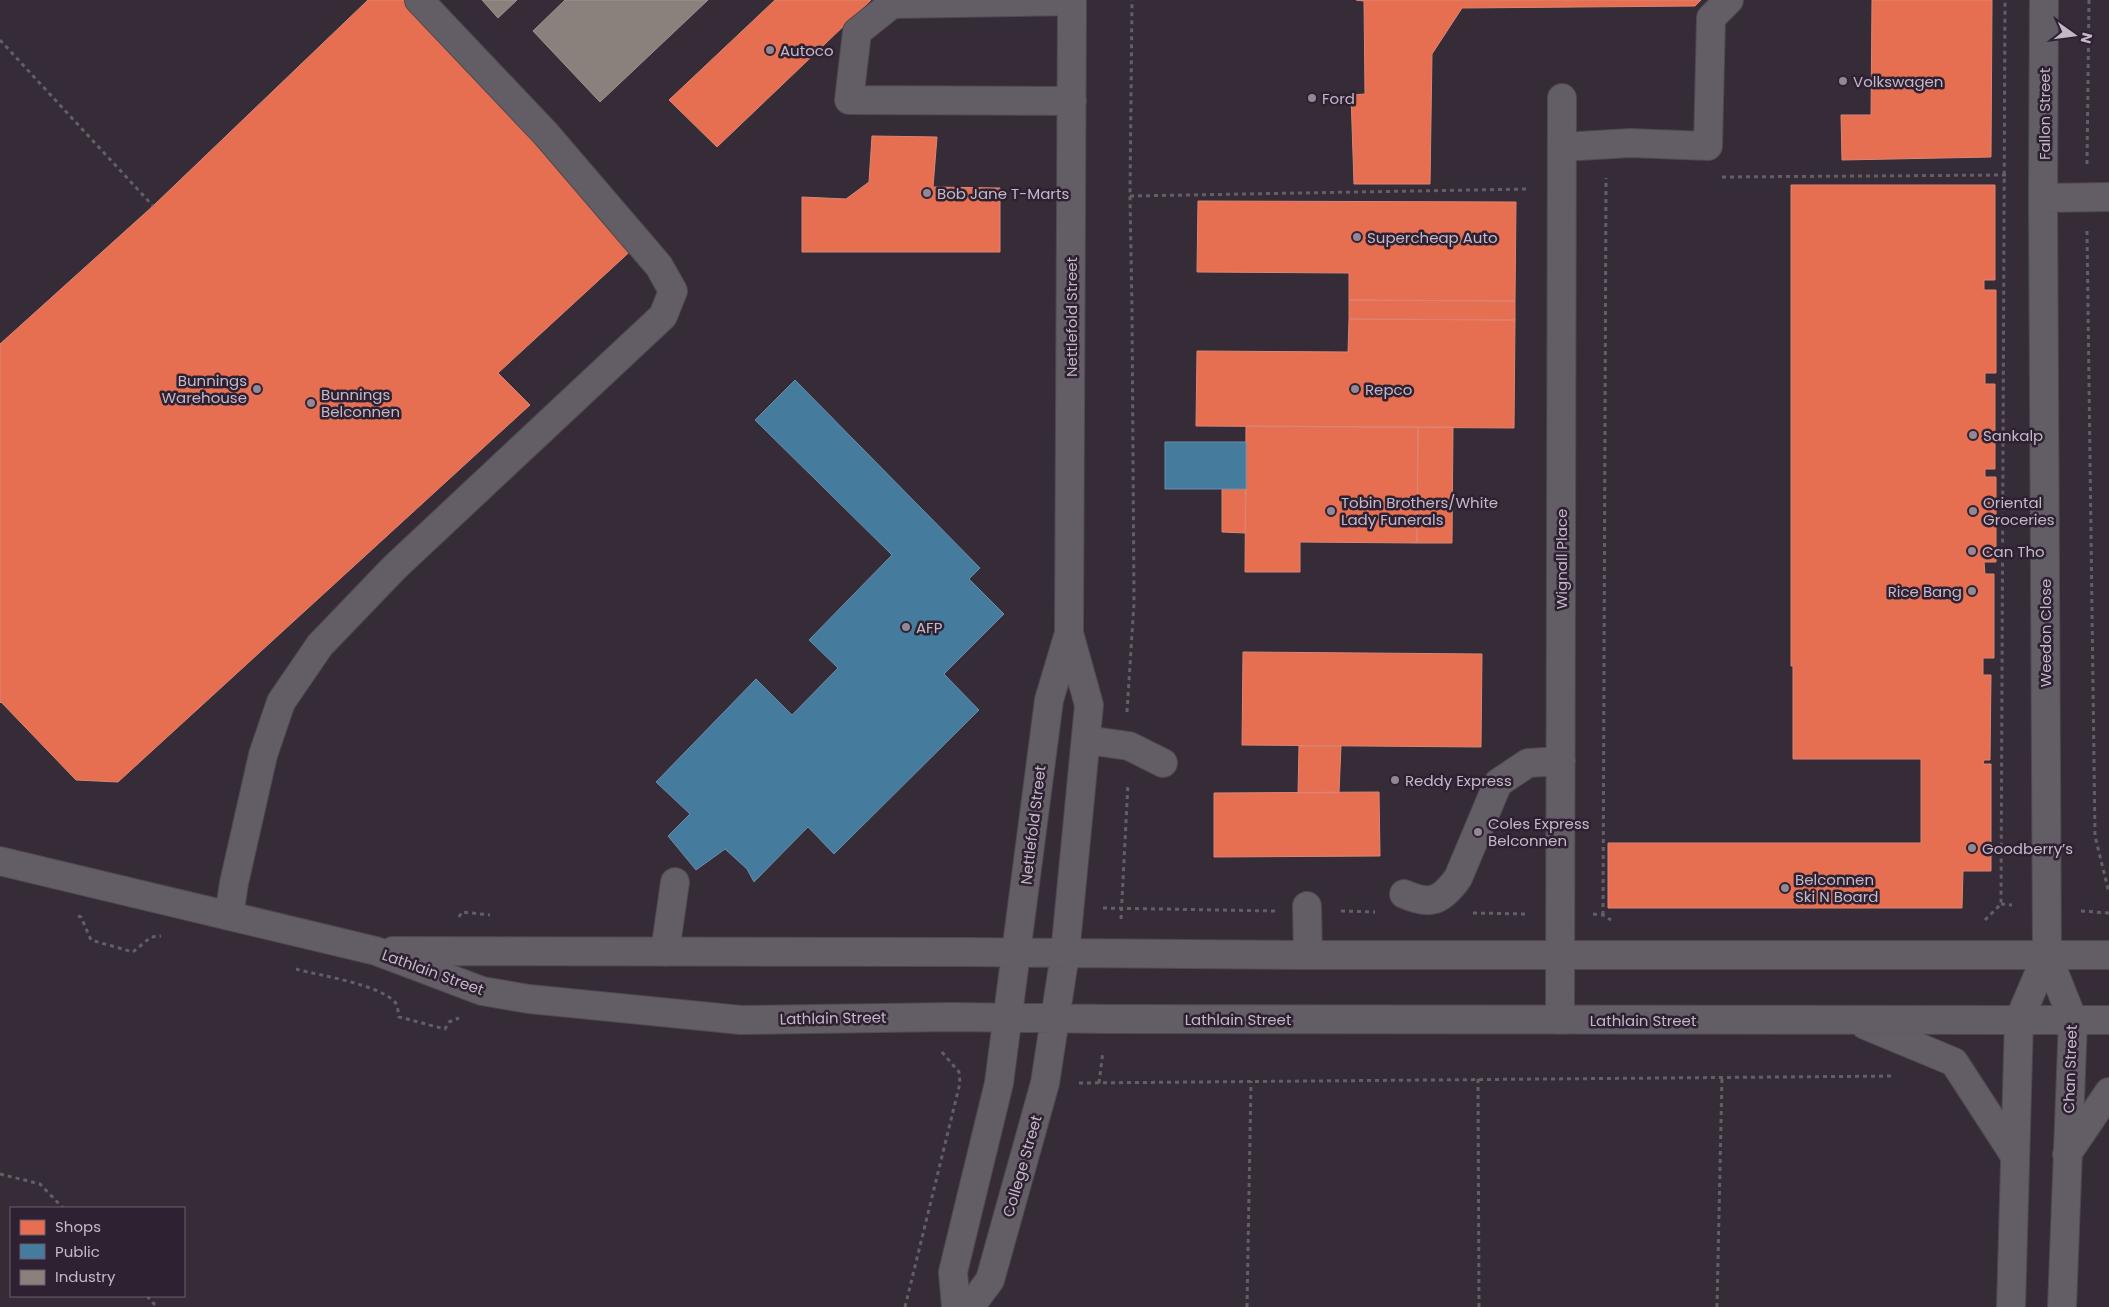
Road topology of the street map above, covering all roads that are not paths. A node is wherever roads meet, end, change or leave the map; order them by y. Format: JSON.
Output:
{"nodes":[{"id":1,"x":419,"y":0,"type":"edge"},
{"id":2,"x":1729,"y":0,"type":"edge"},
{"id":3,"x":2044,"y":0,"type":"edge"},
{"id":4,"x":1072,"y":1,"type":"edge"},
{"id":5,"x":1562,"y":98,"type":"dead end"},
{"id":6,"x":1072,"y":101,"type":"junction"},
{"id":7,"x":1562,"y":147,"type":"junction"},
{"id":8,"x":2043,"y":187,"type":"junction"},
{"id":9,"x":2098,"y":198,"type":"edge"},
{"id":10,"x":1069,"y":633,"type":"junction"},
{"id":11,"x":1086,"y":740,"type":"junction"},
{"id":12,"x":1561,"y":761,"type":"junction"},
{"id":13,"x":1163,"y":763,"type":"dead end"},
{"id":14,"x":0,"y":861,"type":"edge"},
{"id":15,"x":675,"y":882,"type":"dead end"},
{"id":16,"x":1404,"y":894,"type":"dead end"},
{"id":17,"x":1307,"y":908,"type":"road end"},
{"id":18,"x":229,"y":916,"type":"junction"},
{"id":19,"x":376,"y":951,"type":"junction"},
{"id":20,"x":665,"y":952,"type":"junction"},
{"id":21,"x":1016,"y":954,"type":"junction"},
{"id":22,"x":1065,"y":954,"type":"junction"},
{"id":23,"x":1308,"y":955,"type":"junction"},
{"id":24,"x":1560,"y":955,"type":"junction"},
{"id":25,"x":2047,"y":955,"type":"junction"},
{"id":26,"x":2109,"y":955,"type":"edge"},
{"id":27,"x":1008,"y":1018,"type":"junction"},
{"id":28,"x":1056,"y":1018,"type":"junction"},
{"id":29,"x":1560,"y":1020,"type":"junction"},
{"id":30,"x":1851,"y":1020,"type":"junction"},
{"id":31,"x":2019,"y":1020,"type":"junction"},
{"id":32,"x":2073,"y":1020,"type":"junction"},
{"id":33,"x":2109,"y":1020,"type":"edge"},
{"id":34,"x":2109,"y":1092,"type":"edge"},
{"id":35,"x":2068,"y":1154,"type":"junction"},
{"id":36,"x":2015,"y":1156,"type":"junction"},
{"id":37,"x":956,"y":1307,"type":"edge"},
{"id":38,"x":970,"y":1307,"type":"edge"},
{"id":39,"x":2011,"y":1307,"type":"edge"},
{"id":40,"x":2062,"y":1307,"type":"edge"}],
"edges":[{"from":1,"to":18,"type":"street"},
{"from":2,"to":7,"type":"street"},
{"from":3,"to":8,"type":"street","name":"Fallon Street"},
{"from":4,"to":6,"type":"street","name":"Nettlefold Street"},
{"from":4,"to":6,"type":"street"},
{"from":5,"to":7,"type":"street","name":"Wignall Place"},
{"from":6,"to":10,"type":"street","name":"Nettlefold Street"},
{"from":7,"to":12,"type":"street","name":"Wignall Place"},
{"from":8,"to":9,"type":"street"},
{"from":8,"to":25,"type":"street","name":"Weedon Close"},
{"from":10,"to":11,"type":"street","name":"Nettlefold Street"},
{"from":10,"to":21,"type":"street","name":"Nettlefold Street"},
{"from":11,"to":13,"type":"street"},
{"from":11,"to":22,"type":"street","name":"Nettlefold Street"},
{"from":12,"to":16,"type":"street"},
{"from":12,"to":24,"type":"street","name":"Wignall Place"},
{"from":14,"to":18,"type":"street","name":"Lathlain Street"},
{"from":15,"to":20,"type":"street"},
{"from":17,"to":23,"type":"street"},
{"from":18,"to":19,"type":"street","name":"Lathlain Street"},
{"from":19,"to":20,"type":"street","name":"Lathlain Street"},
{"from":19,"to":27,"type":"street","name":"Lathlain Street"},
{"from":20,"to":21,"type":"street","name":"Lathlain Street"},
{"from":21,"to":22,"type":"street","name":"Lathlain Street"},
{"from":21,"to":27,"type":"street","name":"Nettlefold Street"},
{"from":22,"to":23,"type":"street","name":"Lathlain Street"},
{"from":22,"to":28,"type":"street","name":"Nettlefold Street"},
{"from":23,"to":24,"type":"street","name":"Lathlain Street"},
{"from":24,"to":25,"type":"street","name":"Lathlain Street"},
{"from":24,"to":29,"type":"street","name":"Wignall Place"},
{"from":25,"to":26,"type":"street","name":"Lathlain Street"},
{"from":25,"to":31,"type":"street"},
{"from":25,"to":32,"type":"street","name":"Chan Street"},
{"from":27,"to":28,"type":"street","name":"Lathlain Street"},
{"from":27,"to":37,"type":"street"},
{"from":28,"to":29,"type":"street","name":"Lathlain Street"},
{"from":28,"to":38,"type":"street","name":"College Street"},
{"from":29,"to":30,"type":"street","name":"Lathlain Street"},
{"from":30,"to":31,"type":"street","name":"Lathlain Street"},
{"from":30,"to":36,"type":"street"},
{"from":31,"to":32,"type":"street","name":"Lathlain Street"},
{"from":31,"to":36,"type":"street"},
{"from":32,"to":33,"type":"street","name":"Lathlain Street"},
{"from":32,"to":35,"type":"street","name":"Chan Street"},
{"from":34,"to":35,"type":"street"},
{"from":35,"to":40,"type":"street","name":"Chan Street"},
{"from":36,"to":39,"type":"street"}]}
